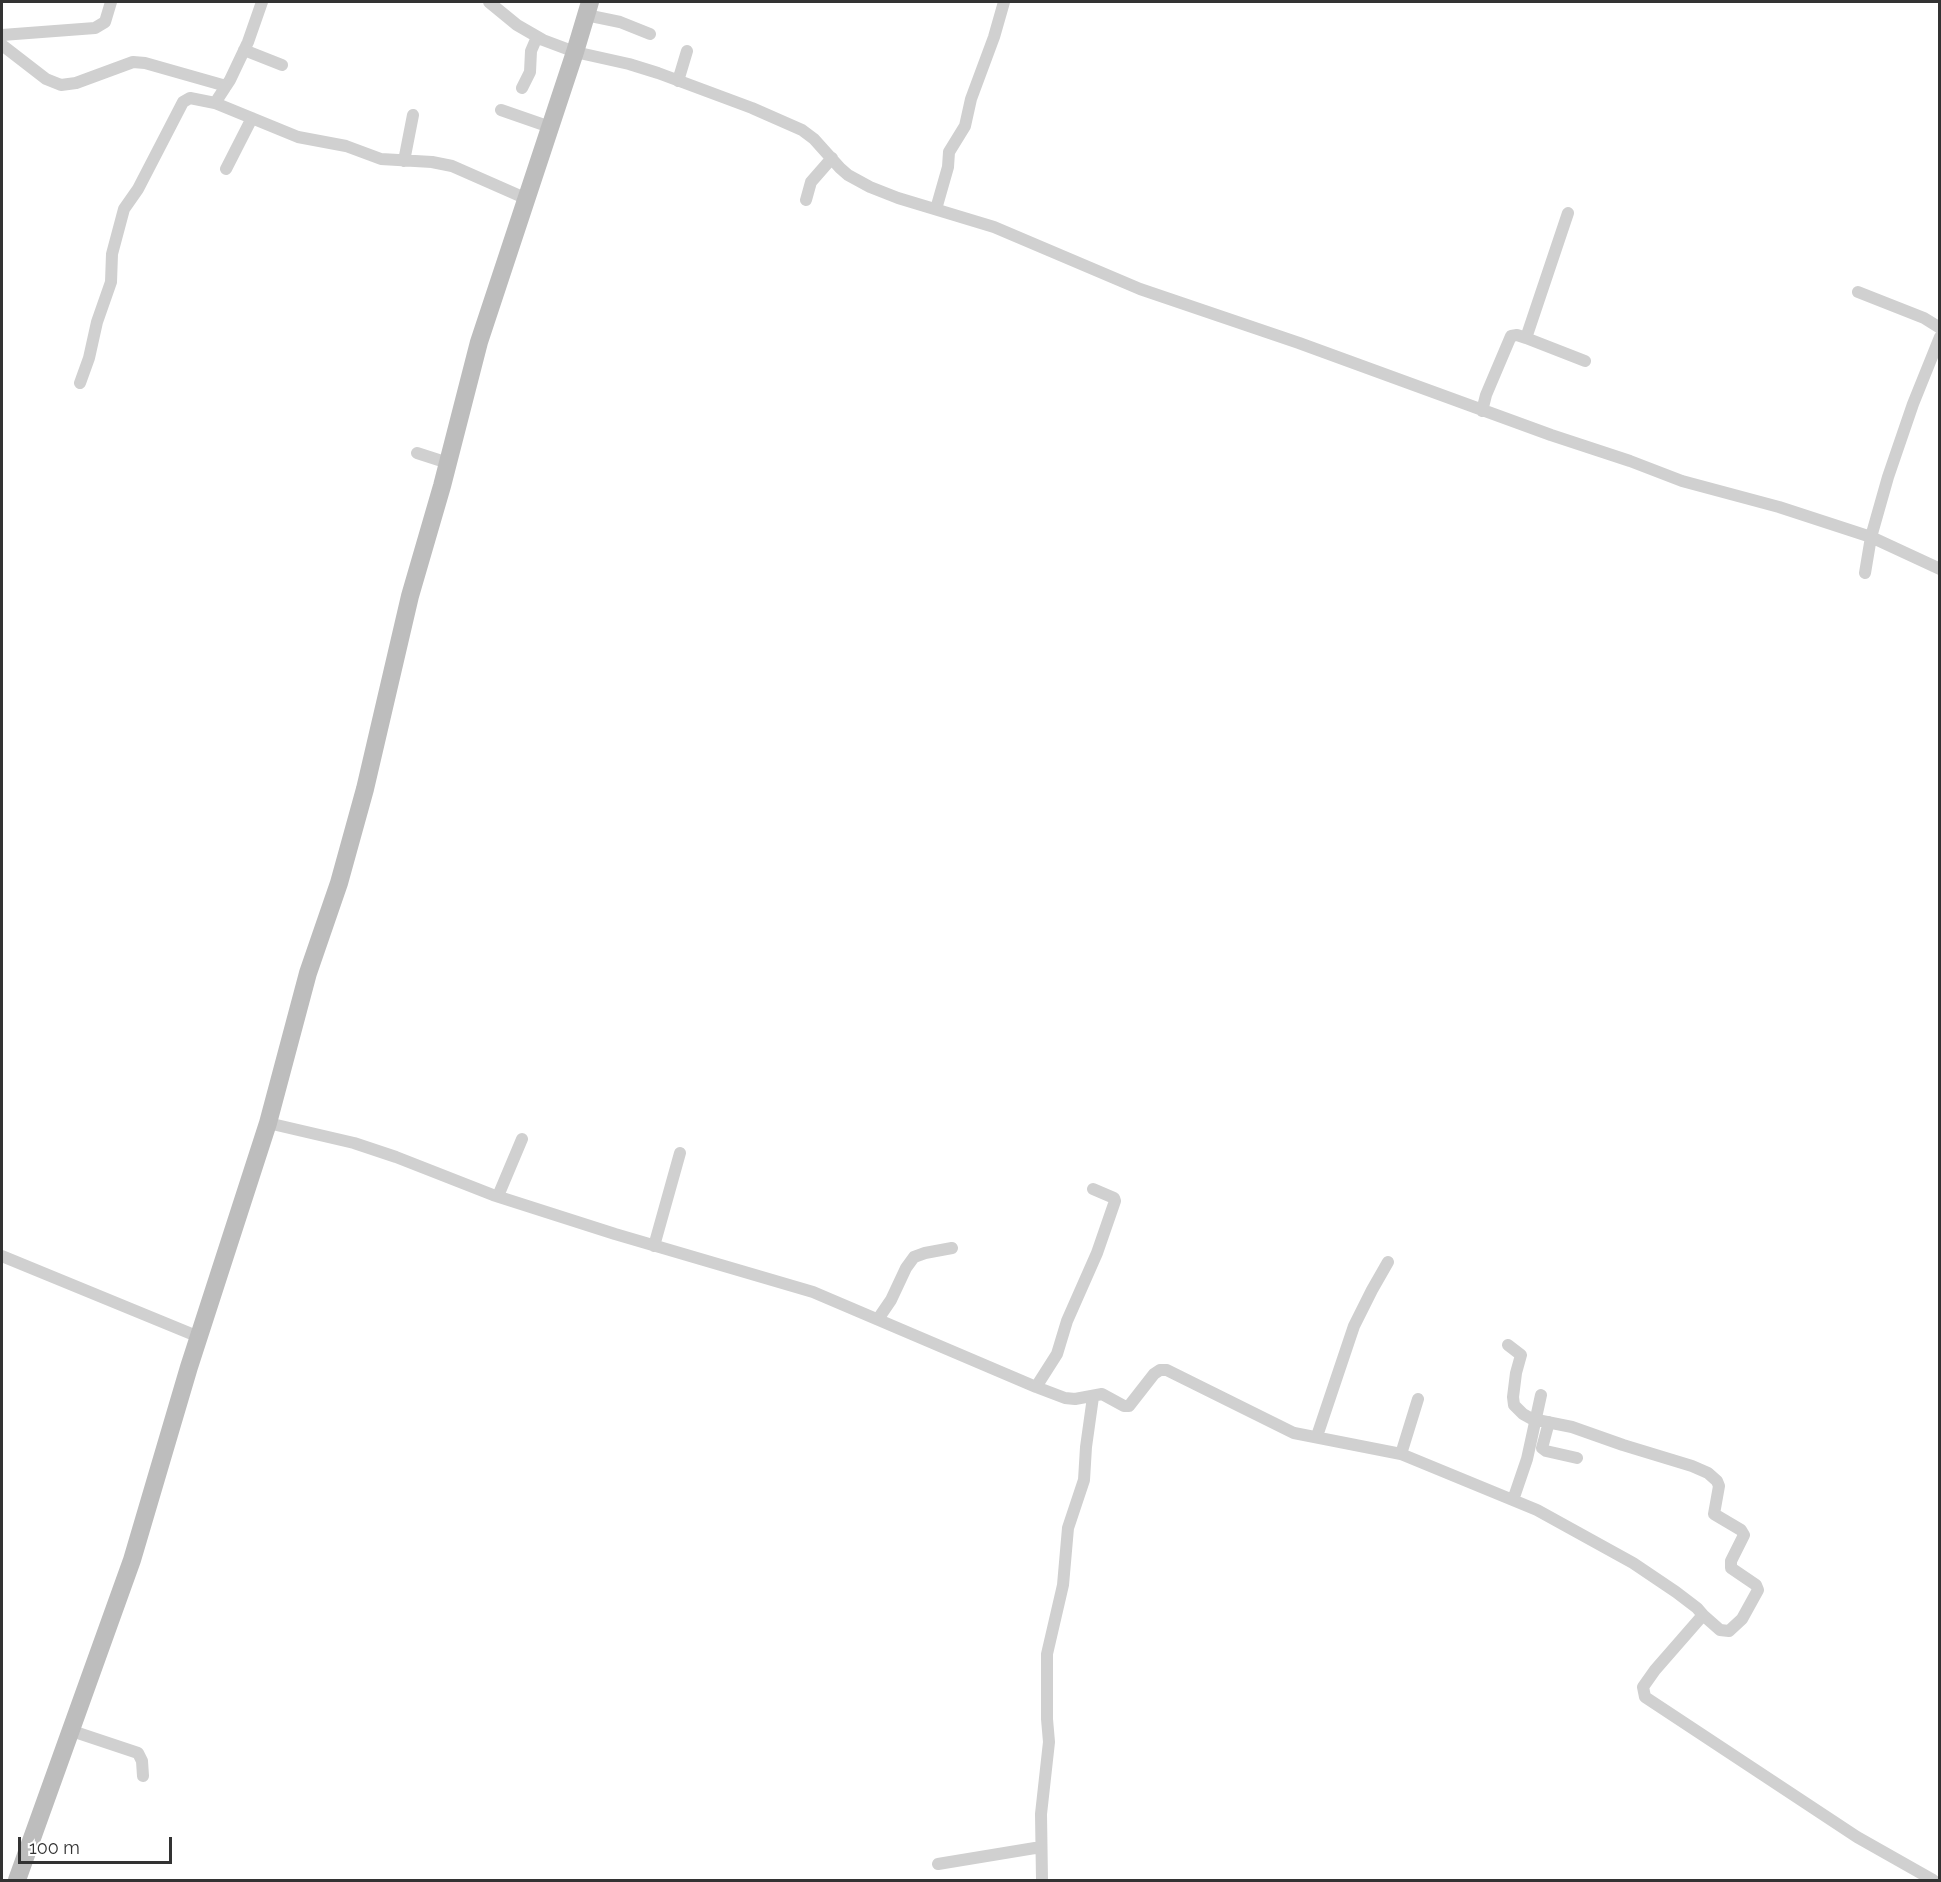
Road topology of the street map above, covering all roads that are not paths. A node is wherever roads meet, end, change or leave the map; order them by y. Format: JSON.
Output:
{"nodes":[{"id":1,"x":111,"y":2,"type":"edge"},
{"id":2,"x":262,"y":2,"type":"edge"},
{"id":3,"x":489,"y":2,"type":"edge"},
{"id":4,"x":1004,"y":2,"type":"edge"},
{"id":5,"x":588,"y":8,"type":"edge"},
{"id":6,"x":650,"y":34,"type":"dead end"},
{"id":7,"x":2,"y":35,"type":"edge"},
{"id":8,"x":534,"y":43,"type":"junction"},
{"id":9,"x":2,"y":45,"type":"edge"},
{"id":10,"x":244,"y":50,"type":"junction"},
{"id":11,"x":687,"y":51,"type":"dead end"},
{"id":12,"x":575,"y":52,"type":"junction"},
{"id":13,"x":282,"y":65,"type":"dead end"},
{"id":14,"x":678,"y":81,"type":"junction"},
{"id":15,"x":226,"y":86,"type":"junction"},
{"id":16,"x":522,"y":88,"type":"dead end"},
{"id":17,"x":215,"y":103,"type":"junction"},
{"id":18,"x":501,"y":111,"type":"dead end"},
{"id":19,"x":413,"y":116,"type":"dead end"},
{"id":20,"x":252,"y":118,"type":"junction"},
{"id":21,"x":550,"y":128,"type":"junction"},
{"id":22,"x":404,"y":161,"type":"junction"},
{"id":23,"x":828,"y":162,"type":"junction"},
{"id":24,"x":226,"y":169,"type":"dead end"},
{"id":25,"x":527,"y":199,"type":"junction"},
{"id":26,"x":806,"y":200,"type":"dead end"},
{"id":27,"x":936,"y":209,"type":"junction"},
{"id":28,"x":1568,"y":213,"type":"dead end"},
{"id":29,"x":1858,"y":292,"type":"dead end"},
{"id":30,"x":1940,"y":328,"type":"edge"},
{"id":31,"x":1940,"y":337,"type":"edge"},
{"id":32,"x":1526,"y":338,"type":"junction"},
{"id":33,"x":1585,"y":361,"type":"dead end"},
{"id":34,"x":80,"y":383,"type":"dead end"},
{"id":35,"x":1482,"y":411,"type":"junction"},
{"id":36,"x":417,"y":453,"type":"dead end"},
{"id":37,"x":448,"y":463,"type":"junction"},
{"id":38,"x":1870,"y":544,"type":"junction"},
{"id":39,"x":1940,"y":568,"type":"edge"},
{"id":40,"x":1864,"y":573,"type":"dead end"},
{"id":41,"x":268,"y":1123,"type":"junction"},
{"id":42,"x":522,"y":1140,"type":"dead end"},
{"id":43,"x":680,"y":1153,"type":"dead end"},
{"id":44,"x":1094,"y":1189,"type":"dead end"},
{"id":45,"x":498,"y":1196,"type":"junction"},
{"id":46,"x":654,"y":1246,"type":"junction"},
{"id":47,"x":952,"y":1248,"type":"dead end"},
{"id":48,"x":2,"y":1256,"type":"edge"},
{"id":49,"x":1388,"y":1262,"type":"dead end"},
{"id":50,"x":878,"y":1319,"type":"junction"},
{"id":51,"x":199,"y":1336,"type":"junction"},
{"id":52,"x":1508,"y":1345,"type":"dead end"},
{"id":53,"x":1036,"y":1387,"type":"junction"},
{"id":54,"x":1541,"y":1395,"type":"dead end"},
{"id":55,"x":1093,"y":1397,"type":"junction"},
{"id":56,"x":1418,"y":1399,"type":"dead end"},
{"id":57,"x":1536,"y":1419,"type":"junction"},
{"id":58,"x":1549,"y":1422,"type":"junction"},
{"id":59,"x":1317,"y":1436,"type":"junction"},
{"id":60,"x":1401,"y":1454,"type":"junction"},
{"id":61,"x":1577,"y":1458,"type":"dead end"},
{"id":62,"x":1513,"y":1500,"type":"junction"},
{"id":63,"x":1703,"y":1615,"type":"junction"},
{"id":64,"x":72,"y":1731,"type":"junction"},
{"id":65,"x":143,"y":1776,"type":"dead end"},
{"id":66,"x":1041,"y":1846,"type":"junction"},
{"id":67,"x":938,"y":1864,"type":"dead end"},
{"id":68,"x":17,"y":1881,"type":"edge"},
{"id":69,"x":1042,"y":1881,"type":"edge"},
{"id":70,"x":1933,"y":1881,"type":"edge"}],
"edges":[{"from":1,"to":7,"type":"street"},
{"from":2,"to":10,"type":"street"},
{"from":3,"to":8,"type":"street"},
{"from":4,"to":27,"type":"street"},
{"from":5,"to":6,"type":"street"},
{"from":5,"to":12,"type":"main road"},
{"from":8,"to":12,"type":"street"},
{"from":8,"to":16,"type":"street"},
{"from":9,"to":15,"type":"street"},
{"from":10,"to":13,"type":"street"},
{"from":10,"to":15,"type":"street"},
{"from":11,"to":14,"type":"street"},
{"from":12,"to":14,"type":"street"},
{"from":12,"to":21,"type":"main road"},
{"from":14,"to":23,"type":"street"},
{"from":15,"to":17,"type":"street"},
{"from":17,"to":20,"type":"street"},
{"from":17,"to":34,"type":"street"},
{"from":18,"to":21,"type":"street"},
{"from":19,"to":22,"type":"street"},
{"from":20,"to":22,"type":"street"},
{"from":20,"to":24,"type":"street"},
{"from":21,"to":25,"type":"main road"},
{"from":22,"to":25,"type":"street"},
{"from":23,"to":26,"type":"street"},
{"from":23,"to":27,"type":"street"},
{"from":25,"to":37,"type":"main road"},
{"from":27,"to":35,"type":"street"},
{"from":28,"to":32,"type":"street"},
{"from":29,"to":30,"type":"street"},
{"from":31,"to":38,"type":"street"},
{"from":32,"to":33,"type":"street"},
{"from":32,"to":35,"type":"street"},
{"from":35,"to":38,"type":"street"},
{"from":36,"to":37,"type":"street"},
{"from":37,"to":41,"type":"main road"},
{"from":38,"to":39,"type":"street"},
{"from":38,"to":40,"type":"street"},
{"from":41,"to":45,"type":"street"},
{"from":41,"to":51,"type":"main road"},
{"from":42,"to":45,"type":"street"},
{"from":43,"to":46,"type":"street"},
{"from":44,"to":53,"type":"street"},
{"from":45,"to":46,"type":"street"},
{"from":46,"to":50,"type":"street"},
{"from":47,"to":50,"type":"street"},
{"from":48,"to":51,"type":"street"},
{"from":49,"to":59,"type":"street"},
{"from":50,"to":53,"type":"street"},
{"from":51,"to":64,"type":"main road"},
{"from":52,"to":57,"type":"street"},
{"from":53,"to":55,"type":"street"},
{"from":54,"to":57,"type":"street"},
{"from":55,"to":59,"type":"street"},
{"from":55,"to":66,"type":"street"},
{"from":56,"to":60,"type":"street"},
{"from":57,"to":58,"type":"street"},
{"from":57,"to":62,"type":"street"},
{"from":58,"to":61,"type":"street"},
{"from":58,"to":63,"type":"street"},
{"from":59,"to":60,"type":"street"},
{"from":60,"to":62,"type":"street"},
{"from":62,"to":63,"type":"street"},
{"from":63,"to":70,"type":"street"},
{"from":64,"to":65,"type":"street"},
{"from":64,"to":68,"type":"main road"},
{"from":66,"to":67,"type":"street"},
{"from":66,"to":69,"type":"street"}]}
